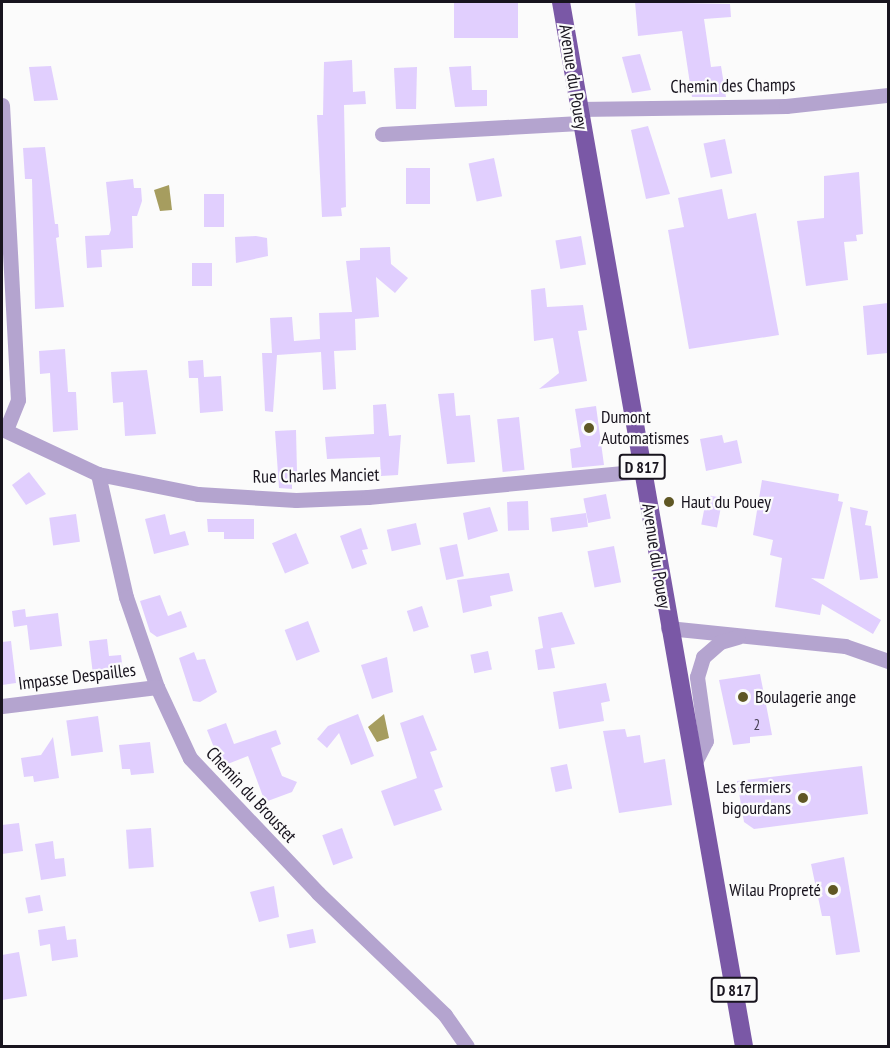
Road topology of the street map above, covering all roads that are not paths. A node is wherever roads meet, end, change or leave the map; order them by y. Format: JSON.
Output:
{"nodes":[{"id":1,"x":561,"y":2,"type":"edge"},
{"id":2,"x":888,"y":94,"type":"edge"},
{"id":3,"x":2,"y":105,"type":"edge"},
{"id":4,"x":579,"y":116,"type":"junction"},
{"id":5,"x":382,"y":134,"type":"dead end"},
{"id":6,"x":4,"y":430,"type":"edge"},
{"id":7,"x":642,"y":471,"type":"junction"},
{"id":8,"x":98,"y":474,"type":"junction"},
{"id":9,"x":668,"y":628,"type":"junction"},
{"id":10,"x":743,"y":636,"type":"junction"},
{"id":11,"x":888,"y":661,"type":"edge"},
{"id":12,"x":157,"y":687,"type":"junction"},
{"id":13,"x":2,"y":705,"type":"edge"},
{"id":14,"x":693,"y":765,"type":"junction"},
{"id":15,"x":467,"y":1047,"type":"edge"},
{"id":16,"x":744,"y":1047,"type":"edge"}],
"edges":[{"from":1,"to":4,"type":"main road","name":"Avenue du Pouey","number":"D 817"},
{"from":2,"to":4,"type":"street","name":"Chemin des Champs"},
{"from":3,"to":6,"type":"street"},
{"from":4,"to":5,"type":"street","name":"Chemin des Champs"},
{"from":4,"to":7,"type":"main road","name":"Avenue du Pouey","number":"D 817"},
{"from":6,"to":8,"type":"street","name":"Rue Charles Manciet"},
{"from":7,"to":8,"type":"street","name":"Rue Charles Manciet"},
{"from":7,"to":9,"type":"main road","name":"Avenue du Pouey","number":"D 817"},
{"from":8,"to":12,"type":"street","name":"Chemin du Broustet"},
{"from":9,"to":10,"type":"street"},
{"from":9,"to":14,"type":"main road","name":"Avenue du Pouey","number":"D 817"},
{"from":10,"to":11,"type":"street"},
{"from":10,"to":14,"type":"street"},
{"from":12,"to":13,"type":"street","name":"Impasse Despailles"},
{"from":12,"to":15,"type":"street","name":"Chemin du Broustet"},
{"from":14,"to":16,"type":"main road","name":"Avenue du Pouey","number":"D 817"}]}
